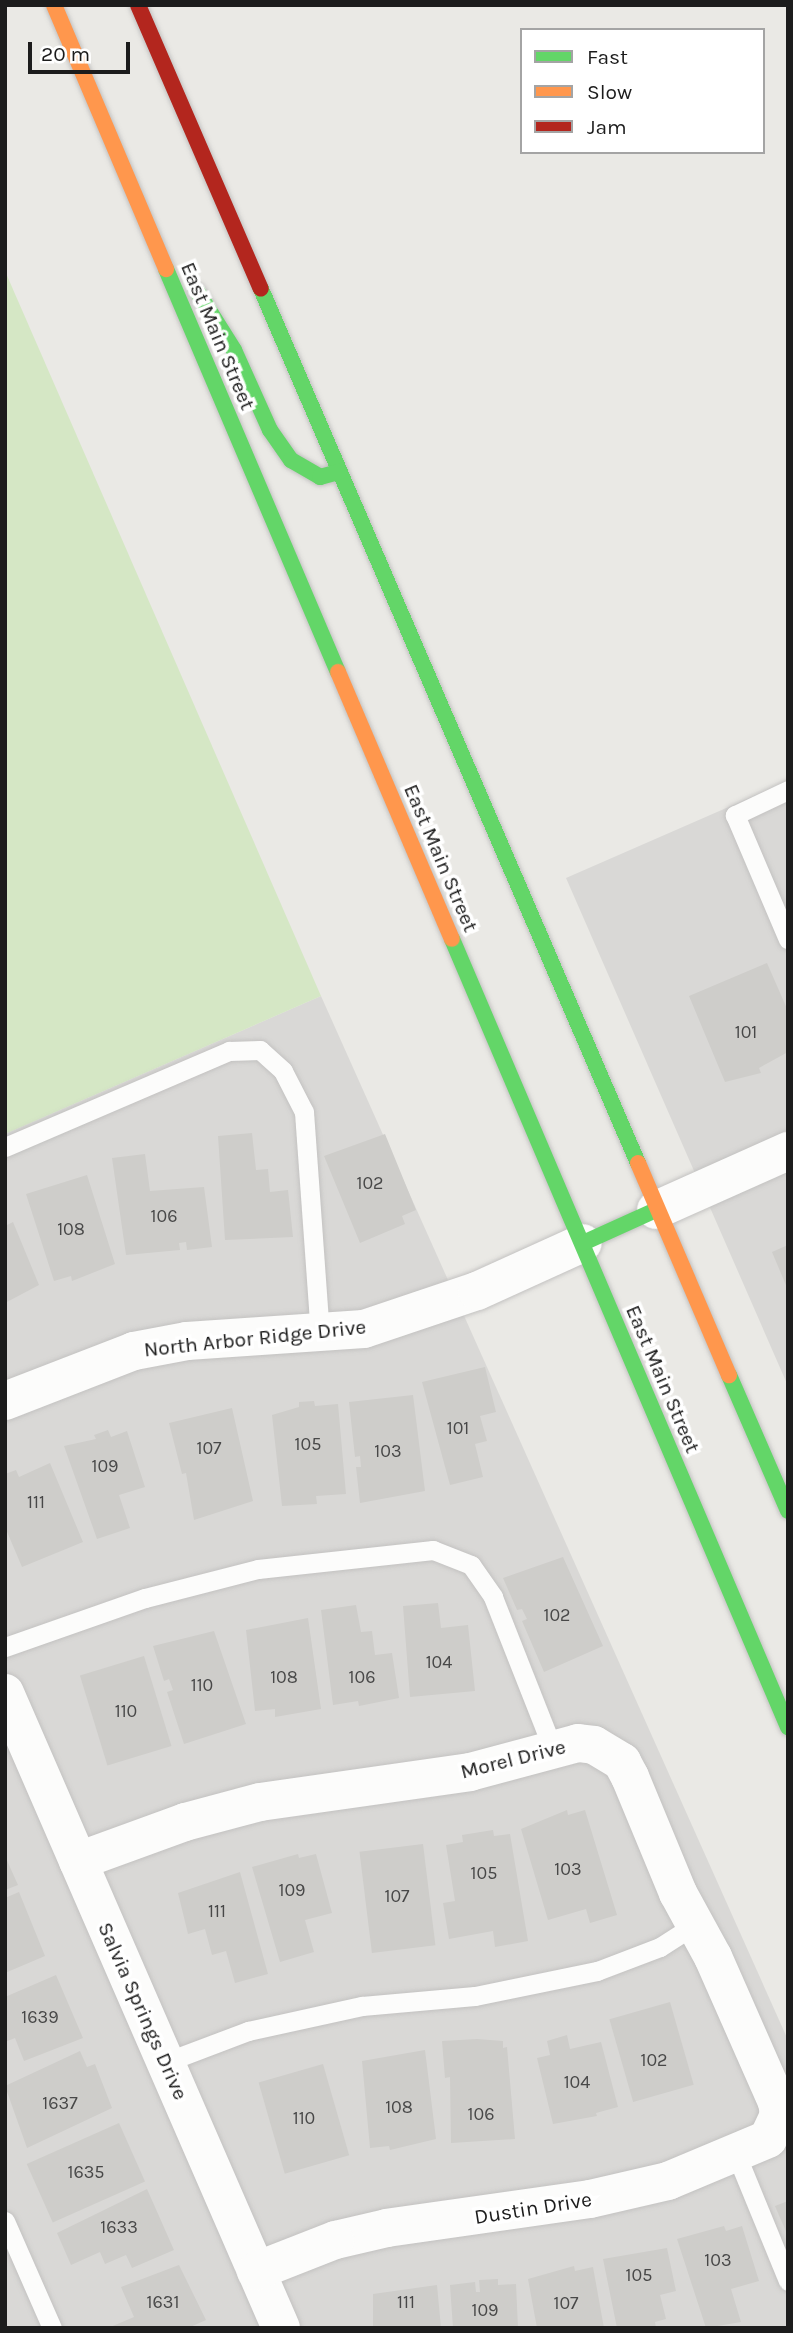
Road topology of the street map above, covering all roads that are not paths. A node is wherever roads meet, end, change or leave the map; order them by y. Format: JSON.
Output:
{"nodes":[{"id":1,"x":54,"y":5,"type":"edge"},
{"id":2,"x":138,"y":5,"type":"edge"},
{"id":3,"x":136,"y":198,"type":"junction"},
{"id":4,"x":339,"y":472,"type":"junction"},
{"id":5,"x":788,"y":790,"type":"edge"},
{"id":6,"x":788,"y":939,"type":"edge"},
{"id":7,"x":5,"y":1147,"type":"edge"},
{"id":8,"x":788,"y":1151,"type":"edge"},
{"id":9,"x":656,"y":1210,"type":"junction"},
{"id":10,"x":583,"y":1243,"type":"junction"},
{"id":11,"x":320,"y":1333,"type":"junction"},
{"id":12,"x":5,"y":1401,"type":"edge"},
{"id":13,"x":788,"y":1511,"type":"edge"},
{"id":14,"x":5,"y":1647,"type":"edge"},
{"id":15,"x":5,"y":1693,"type":"edge"},
{"id":16,"x":788,"y":1727,"type":"edge"},
{"id":17,"x":553,"y":1749,"type":"junction"},
{"id":18,"x":78,"y":1860,"type":"junction"},
{"id":19,"x":696,"y":1924,"type":"junction"},
{"id":20,"x":166,"y":2062,"type":"junction"},
{"id":21,"x":777,"y":2102,"type":"joint"},
{"id":22,"x":736,"y":2154,"type":"junction"},
{"id":23,"x":5,"y":2221,"type":"edge"},
{"id":24,"x":256,"y":2271,"type":"junction"},
{"id":25,"x":788,"y":2281,"type":"edge"},
{"id":26,"x":52,"y":2328,"type":"edge"},
{"id":27,"x":281,"y":2328,"type":"edge"}],
"edges":[{"from":1,"to":3,"type":"main road","name":"East Main Street"},
{"from":2,"to":4,"type":"main road"},
{"from":3,"to":4,"type":"main road"},
{"from":3,"to":10,"type":"main road","name":"East Main Street"},
{"from":4,"to":9,"type":"main road"},
{"from":5,"to":6,"type":"lane"},
{"from":7,"to":11,"type":"lane"},
{"from":8,"to":9,"type":"street"},
{"from":9,"to":10,"type":"main road"},
{"from":9,"to":13,"type":"main road"},
{"from":10,"to":11,"type":"street","name":"North Arbor Ridge Drive"},
{"from":10,"to":16,"type":"main road","name":"East Main Street"},
{"from":11,"to":12,"type":"street","name":"North Arbor Ridge Drive"},
{"from":14,"to":17,"type":"lane"},
{"from":15,"to":18,"type":"street","name":"Salvia Springs Drive"},
{"from":17,"to":18,"type":"street","name":"Morel Drive"},
{"from":17,"to":19,"type":"street","name":"Morel Drive"},
{"from":18,"to":20,"type":"street","name":"Salvia Springs Drive"},
{"from":19,"to":20,"type":"lane"},
{"from":19,"to":21,"type":"street","name":"Morel Drive"},
{"from":20,"to":24,"type":"street","name":"Salvia Springs Drive"},
{"from":21,"to":22,"type":"street","name":"Dustin Drive"},
{"from":22,"to":24,"type":"street","name":"Dustin Drive"},
{"from":22,"to":25,"type":"lane"},
{"from":23,"to":26,"type":"lane"},
{"from":24,"to":27,"type":"street","name":"Salvia Springs Drive"}]}
